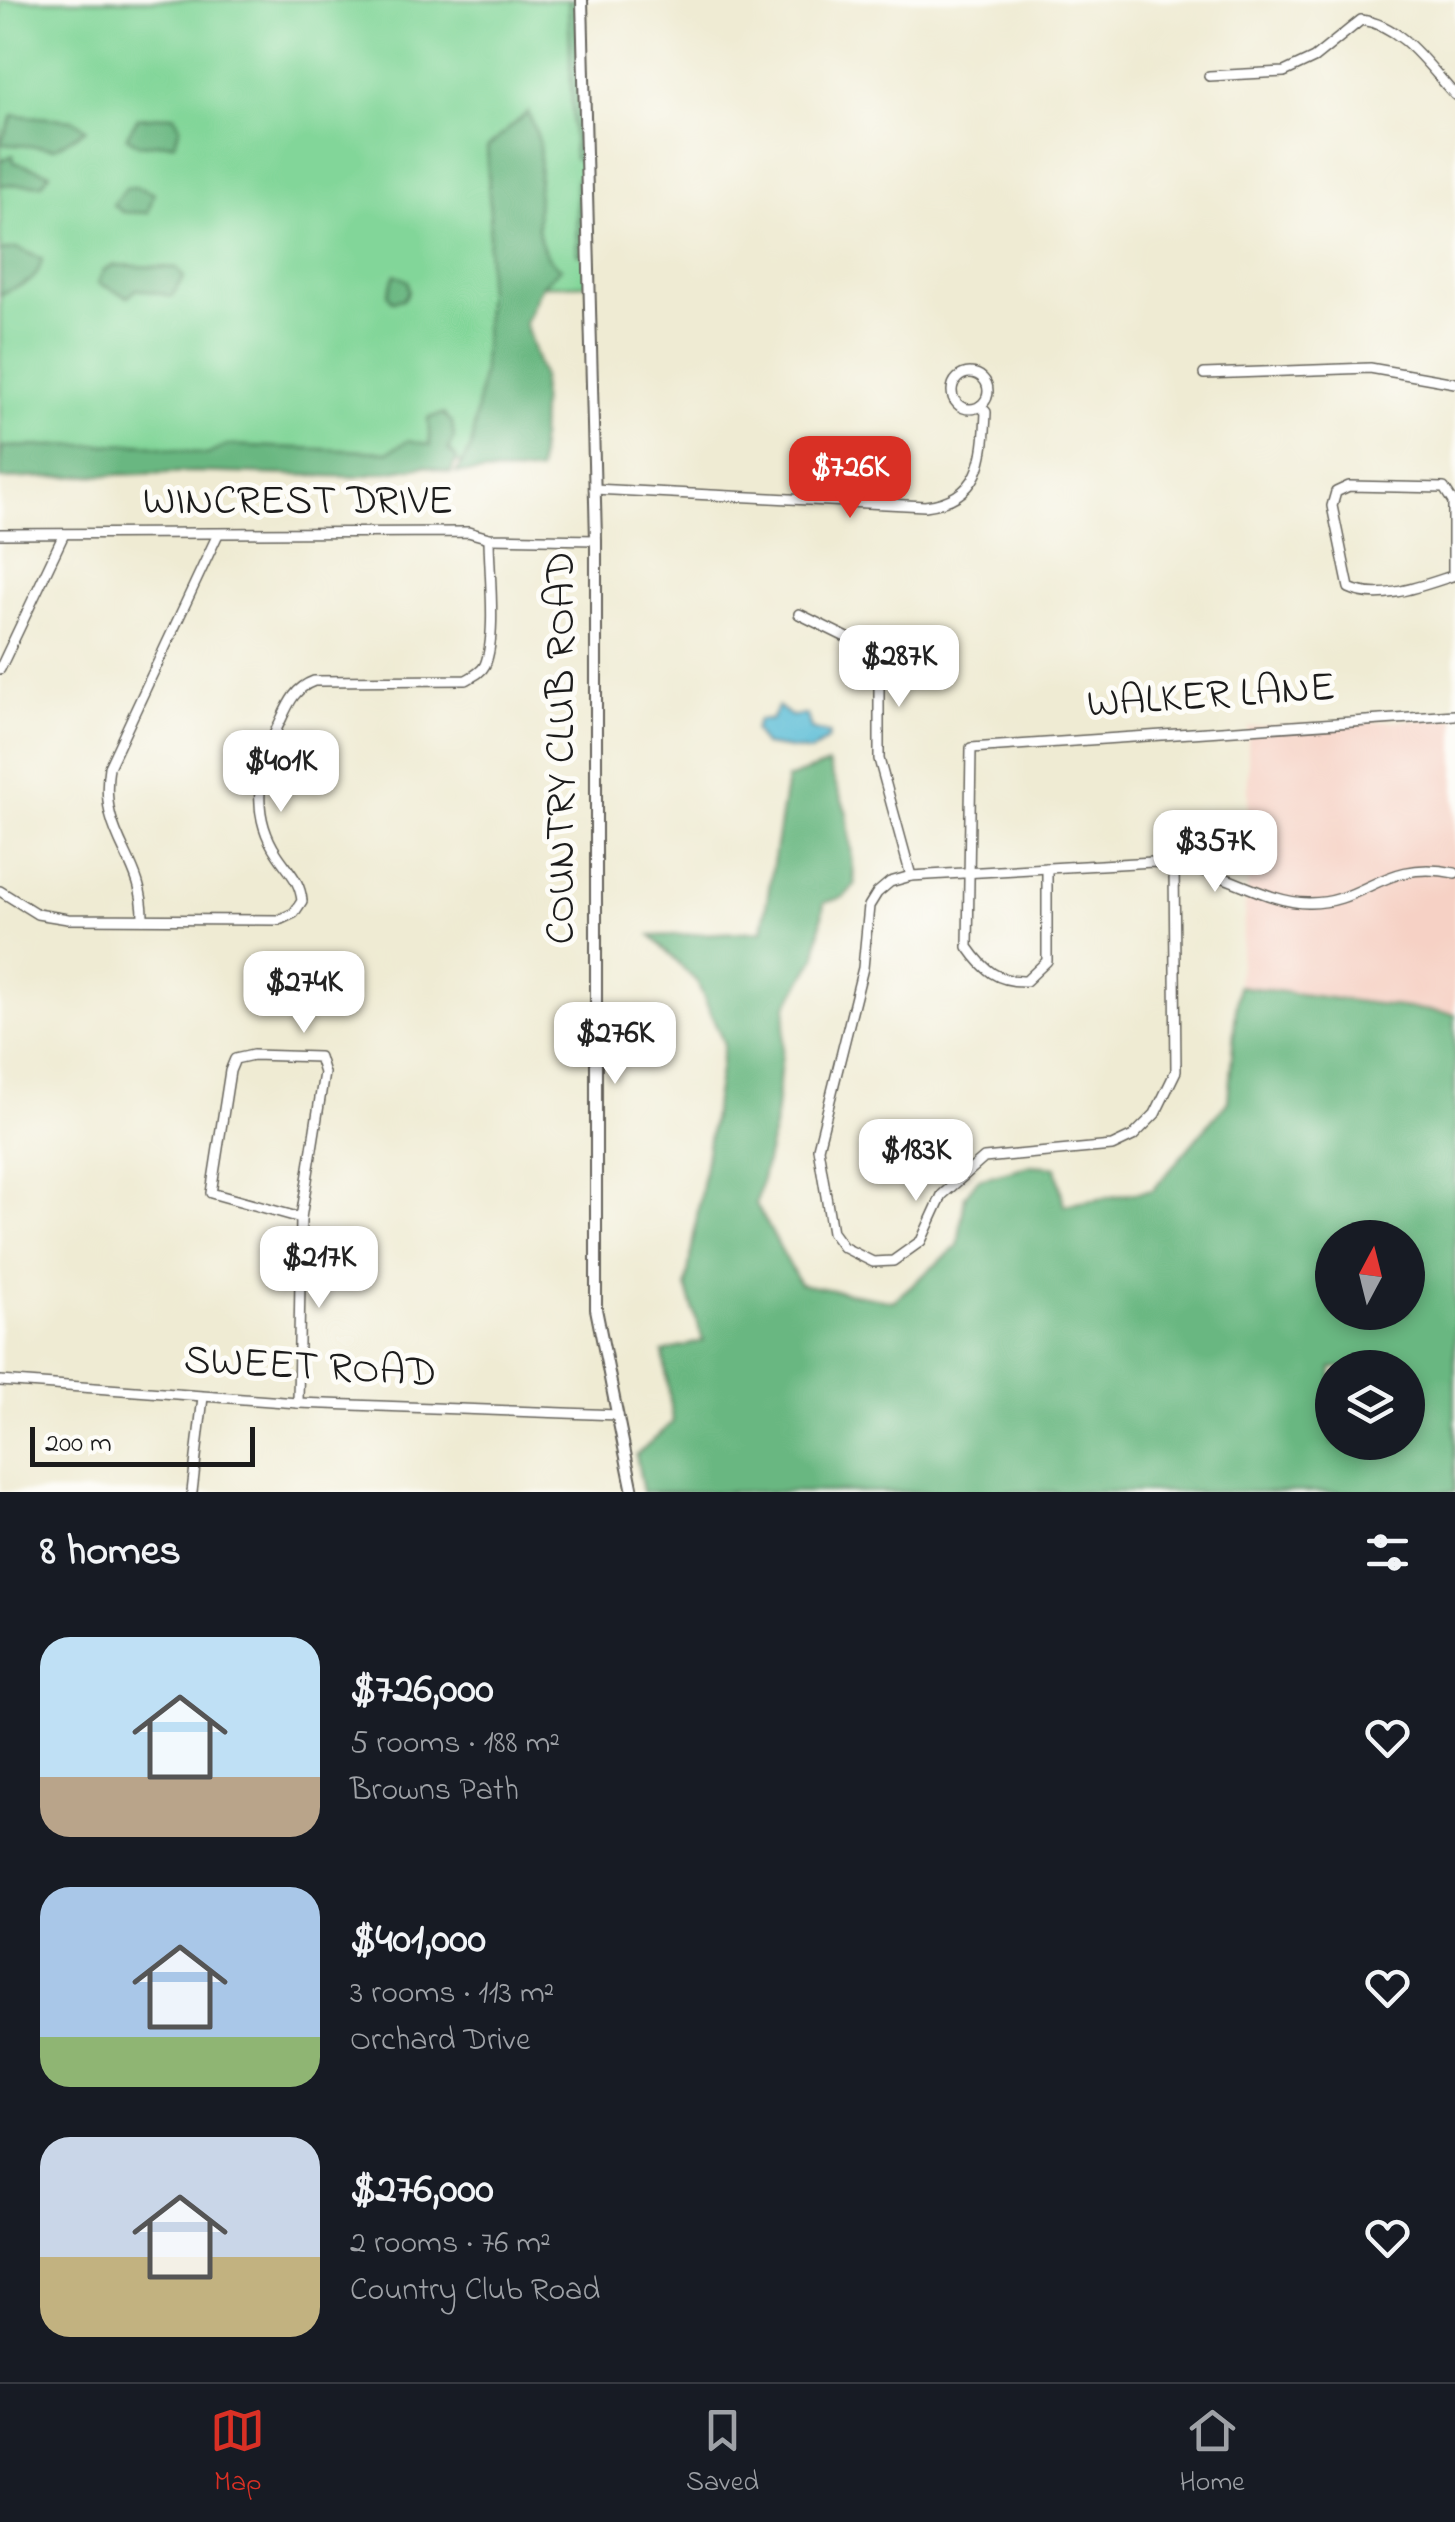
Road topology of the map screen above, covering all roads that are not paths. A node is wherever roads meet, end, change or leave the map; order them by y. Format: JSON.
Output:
{"nodes":[{"id":1,"x":582,"y":0,"type":"edge"},
{"id":2,"x":1209,"y":76,"type":"dead end"},
{"id":3,"x":1455,"y":95,"type":"edge"},
{"id":4,"x":1204,"y":374,"type":"dead end"},
{"id":5,"x":1455,"y":383,"type":"edge"},
{"id":6,"x":980,"y":406,"type":"junction"},
{"id":7,"x":594,"y":489,"type":"junction"},
{"id":8,"x":0,"y":534,"type":"edge"},
{"id":9,"x":64,"y":534,"type":"junction"},
{"id":10,"x":218,"y":534,"type":"junction"},
{"id":11,"x":489,"y":538,"type":"junction"},
{"id":12,"x":596,"y":540,"type":"junction"},
{"id":13,"x":1454,"y":575,"type":"edge"},
{"id":14,"x":799,"y":614,"type":"dead end"},
{"id":15,"x":0,"y":669,"type":"edge"},
{"id":16,"x":1455,"y":715,"type":"edge"},
{"id":17,"x":1174,"y":865,"type":"junction"},
{"id":18,"x":1047,"y":868,"type":"junction"},
{"id":19,"x":968,"y":871,"type":"junction"},
{"id":20,"x":1455,"y":873,"type":"edge"},
{"id":21,"x":911,"y":876,"type":"junction"},
{"id":22,"x":0,"y":892,"type":"edge"},
{"id":23,"x":143,"y":919,"type":"junction"},
{"id":24,"x":301,"y":1218,"type":"junction"},
{"id":25,"x":0,"y":1381,"type":"edge"},
{"id":26,"x":203,"y":1397,"type":"junction"},
{"id":27,"x":298,"y":1403,"type":"junction"},
{"id":28,"x":618,"y":1415,"type":"junction"},
{"id":29,"x":192,"y":1492,"type":"edge"},
{"id":30,"x":633,"y":1492,"type":"edge"}],
"edges":[{"from":1,"to":7,"type":"street","name":"COUNTRY CLUB ROAD"},
{"from":2,"to":3,"type":"street"},
{"from":4,"to":5,"type":"street"},
{"from":6,"to":6,"type":"street"},
{"from":6,"to":7,"type":"street"},
{"from":7,"to":12,"type":"street","name":"COUNTRY CLUB ROAD"},
{"from":8,"to":9,"type":"street","name":"WINCREST DRIVE"},
{"from":9,"to":10,"type":"street","name":"WINCREST DRIVE"},
{"from":9,"to":15,"type":"street"},
{"from":10,"to":11,"type":"street","name":"WINCREST DRIVE"},
{"from":10,"to":23,"type":"street"},
{"from":11,"to":12,"type":"street","name":"WINCREST DRIVE"},
{"from":11,"to":23,"type":"street"},
{"from":12,"to":28,"type":"street","name":"COUNTRY CLUB ROAD"},
{"from":13,"to":13,"type":"street"},
{"from":14,"to":21,"type":"street"},
{"from":16,"to":19,"type":"street","name":"WALKER LANE"},
{"from":17,"to":18,"type":"street"},
{"from":17,"to":20,"type":"street"},
{"from":17,"to":21,"type":"street"},
{"from":18,"to":19,"type":"street"},
{"from":18,"to":19,"type":"street"},
{"from":19,"to":21,"type":"street"},
{"from":22,"to":23,"type":"street"},
{"from":24,"to":24,"type":"street"},
{"from":24,"to":27,"type":"street"},
{"from":25,"to":26,"type":"street","name":"SWEET ROAD"},
{"from":26,"to":27,"type":"street","name":"SWEET ROAD"},
{"from":26,"to":29,"type":"street"},
{"from":27,"to":28,"type":"street","name":"SWEET ROAD"},
{"from":28,"to":30,"type":"street","name":"COUNTRY CLUB ROAD"}]}
